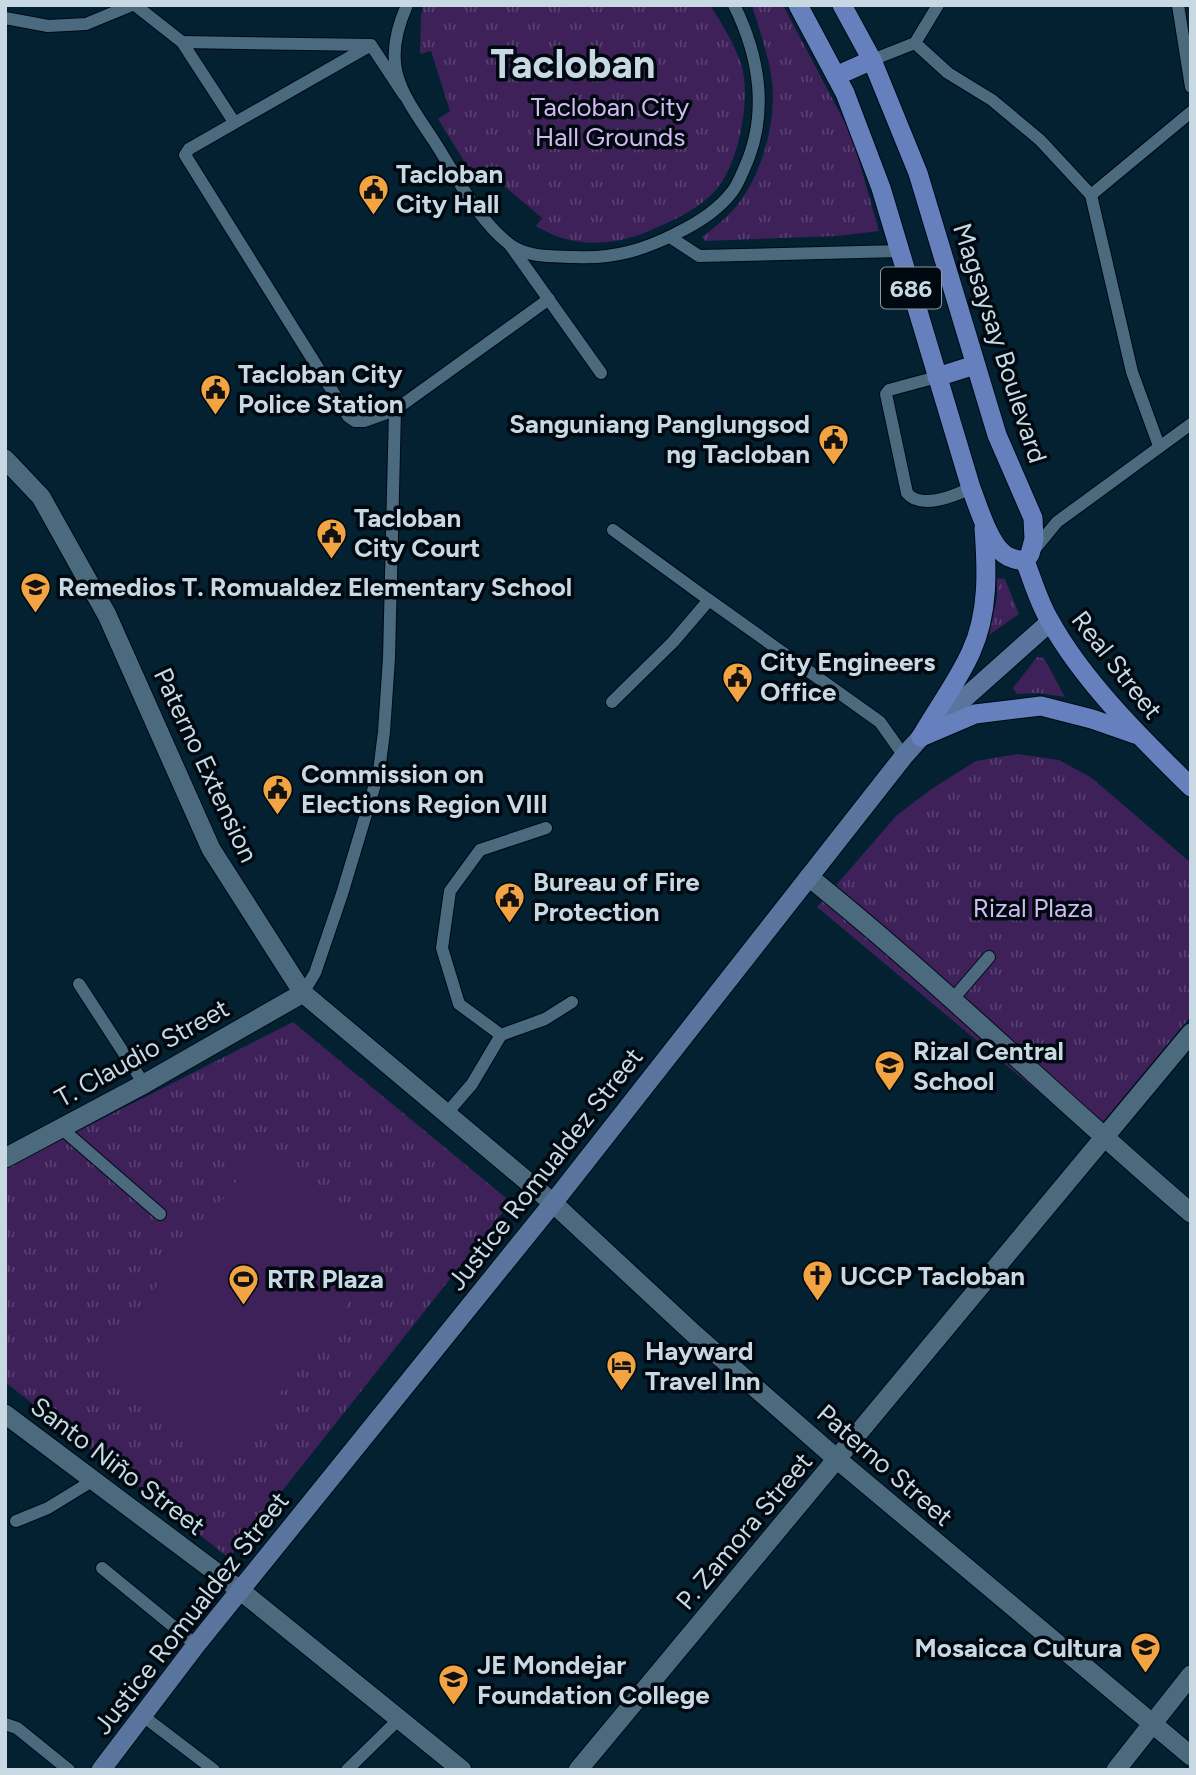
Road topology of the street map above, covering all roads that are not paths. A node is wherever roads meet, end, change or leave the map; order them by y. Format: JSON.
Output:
{"nodes":[{"id":1,"x":134,"y":5,"type":"edge"},
{"id":2,"x":407,"y":5,"type":"edge"},
{"id":3,"x":734,"y":5,"type":"edge"},
{"id":4,"x":798,"y":5,"type":"edge"},
{"id":5,"x":842,"y":5,"type":"edge"},
{"id":6,"x":938,"y":5,"type":"edge"},
{"id":7,"x":1178,"y":5,"type":"edge"},
{"id":8,"x":5,"y":18,"type":"edge"},
{"id":9,"x":182,"y":42,"type":"junction"},
{"id":10,"x":915,"y":43,"type":"junction"},
{"id":11,"x":371,"y":45,"type":"junction"},
{"id":12,"x":872,"y":60,"type":"junction"},
{"id":13,"x":836,"y":76,"type":"junction"},
{"id":14,"x":1191,"y":87,"type":"edge"},
{"id":15,"x":404,"y":96,"type":"junction"},
{"id":16,"x":1191,"y":112,"type":"edge"},
{"id":17,"x":234,"y":122,"type":"junction"},
{"id":18,"x":1091,"y":195,"type":"junction"},
{"id":19,"x":670,"y":237,"type":"junction"},
{"id":20,"x":510,"y":245,"type":"junction"},
{"id":21,"x":900,"y":251,"type":"junction"},
{"id":22,"x":549,"y":299,"type":"junction"},
{"id":23,"x":975,"y":365,"type":"junction"},
{"id":24,"x":601,"y":373,"type":"dead end"},
{"id":25,"x":937,"y":377,"type":"junction"},
{"id":26,"x":395,"y":410,"type":"junction"},
{"id":27,"x":1191,"y":424,"type":"edge"},
{"id":28,"x":1159,"y":446,"type":"junction"},
{"id":29,"x":5,"y":459,"type":"edge"},
{"id":30,"x":971,"y":488,"type":"junction"},
{"id":31,"x":984,"y":520,"type":"junction"},
{"id":32,"x":613,"y":530,"type":"dead end"},
{"id":33,"x":1025,"y":561,"type":"junction"},
{"id":34,"x":709,"y":600,"type":"junction"},
{"id":35,"x":1050,"y":622,"type":"junction"},
{"id":36,"x":612,"y":702,"type":"dead end"},
{"id":37,"x":1136,"y":734,"type":"junction"},
{"id":38,"x":921,"y":737,"type":"junction"},
{"id":39,"x":904,"y":756,"type":"junction"},
{"id":40,"x":1191,"y":787,"type":"edge"},
{"id":41,"x":546,"y":828,"type":"dead end"},
{"id":42,"x":809,"y":877,"type":"junction"},
{"id":43,"x":989,"y":957,"type":"dead end"},
{"id":44,"x":79,"y":984,"type":"dead end"},
{"id":45,"x":303,"y":993,"type":"junction"},
{"id":46,"x":952,"y":1000,"type":"junction"},
{"id":47,"x":572,"y":1002,"type":"dead end"},
{"id":48,"x":1191,"y":1033,"type":"edge"},
{"id":49,"x":501,"y":1035,"type":"junction"},
{"id":50,"x":144,"y":1084,"type":"junction"},
{"id":51,"x":447,"y":1113,"type":"junction"},
{"id":52,"x":61,"y":1128,"type":"junction"},
{"id":53,"x":1104,"y":1138,"type":"junction"},
{"id":54,"x":5,"y":1158,"type":"edge"},
{"id":55,"x":553,"y":1203,"type":"junction"},
{"id":56,"x":1191,"y":1213,"type":"edge"},
{"id":57,"x":160,"y":1214,"type":"dead end"},
{"id":58,"x":5,"y":1414,"type":"edge"},
{"id":59,"x":838,"y":1460,"type":"junction"},
{"id":60,"x":92,"y":1480,"type":"junction"},
{"id":61,"x":16,"y":1521,"type":"dead end"},
{"id":62,"x":102,"y":1568,"type":"dead end"},
{"id":63,"x":241,"y":1591,"type":"junction"},
{"id":64,"x":196,"y":1645,"type":"junction"},
{"id":65,"x":1191,"y":1675,"type":"edge"},
{"id":66,"x":143,"y":1716,"type":"junction"},
{"id":67,"x":399,"y":1718,"type":"junction"},
{"id":68,"x":5,"y":1724,"type":"edge"},
{"id":69,"x":1153,"y":1724,"type":"junction"},
{"id":70,"x":1191,"y":1756,"type":"edge"},
{"id":71,"x":69,"y":1770,"type":"edge"},
{"id":72,"x":102,"y":1770,"type":"edge"},
{"id":73,"x":214,"y":1770,"type":"edge"},
{"id":74,"x":347,"y":1770,"type":"edge"},
{"id":75,"x":462,"y":1770,"type":"edge"},
{"id":76,"x":578,"y":1770,"type":"edge"},
{"id":77,"x":1116,"y":1770,"type":"edge"}],
"edges":[{"from":1,"to":8,"type":"lane"},
{"from":1,"to":9,"type":"lane"},
{"from":2,"to":15,"type":"lane"},
{"from":3,"to":19,"type":"lane"},
{"from":4,"to":13,"type":"main road","number":"686"},
{"from":5,"to":12,"type":"main road","name":"Magsaysay Boulevard","number":"686"},
{"from":6,"to":10,"type":"lane"},
{"from":7,"to":14,"type":"lane"},
{"from":9,"to":11,"type":"lane"},
{"from":9,"to":17,"type":"lane"},
{"from":10,"to":12,"type":"lane"},
{"from":10,"to":18,"type":"lane"},
{"from":11,"to":15,"type":"lane"},
{"from":11,"to":17,"type":"lane"},
{"from":12,"to":13,"type":"main road"},
{"from":12,"to":23,"type":"main road","name":"Magsaysay Boulevard","number":"686"},
{"from":13,"to":21,"type":"main road","number":"686"},
{"from":15,"to":20,"type":"lane"},
{"from":16,"to":18,"type":"lane"},
{"from":17,"to":26,"type":"lane"},
{"from":18,"to":28,"type":"lane"},
{"from":19,"to":20,"type":"lane"},
{"from":19,"to":21,"type":"lane"},
{"from":20,"to":22,"type":"lane"},
{"from":21,"to":25,"type":"main road","number":"686"},
{"from":22,"to":24,"type":"lane"},
{"from":22,"to":26,"type":"lane"},
{"from":23,"to":25,"type":"main road"},
{"from":23,"to":33,"type":"main road","name":"Magsaysay Boulevard","number":"686"},
{"from":25,"to":30,"type":"main road","number":"686"},
{"from":25,"to":30,"type":"lane"},
{"from":26,"to":45,"type":"lane"},
{"from":27,"to":28,"type":"lane"},
{"from":28,"to":33,"type":"lane"},
{"from":29,"to":45,"type":"street","name":"Paterno Extension"},
{"from":30,"to":31,"type":"main road","number":"686"},
{"from":31,"to":33,"type":"main road","number":"686"},
{"from":31,"to":38,"type":"main road"},
{"from":32,"to":34,"type":"lane"},
{"from":33,"to":35,"type":"main road","name":"Real Street"},
{"from":34,"to":36,"type":"lane"},
{"from":34,"to":39,"type":"lane"},
{"from":35,"to":37,"type":"main road","name":"Real Street"},
{"from":35,"to":38,"type":"main road","name":"Justice Romualdez Street"},
{"from":37,"to":38,"type":"main road"},
{"from":37,"to":40,"type":"main road","name":"Real Street"},
{"from":38,"to":39,"type":"main road","name":"Justice Romualdez Street"},
{"from":39,"to":42,"type":"main road","name":"Justice Romualdez Street"},
{"from":41,"to":49,"type":"lane"},
{"from":42,"to":46,"type":"street"},
{"from":42,"to":55,"type":"main road","name":"Justice Romualdez Street"},
{"from":43,"to":46,"type":"lane"},
{"from":44,"to":50,"type":"lane"},
{"from":45,"to":50,"type":"street","name":"T. Claudio Street"},
{"from":45,"to":51,"type":"street","name":"Paterno Extension"},
{"from":46,"to":53,"type":"street"},
{"from":47,"to":49,"type":"lane"},
{"from":48,"to":53,"type":"street","name":"P. Zamora Street"},
{"from":49,"to":51,"type":"lane"},
{"from":50,"to":52,"type":"street","name":"T. Claudio Street"},
{"from":51,"to":55,"type":"street","name":"Paterno Extension"},
{"from":52,"to":54,"type":"street","name":"T. Claudio Street"},
{"from":52,"to":57,"type":"lane"},
{"from":53,"to":56,"type":"street"},
{"from":53,"to":59,"type":"street","name":"P. Zamora Street"},
{"from":55,"to":59,"type":"street","name":"Paterno Street"},
{"from":55,"to":63,"type":"main road","name":"Justice Romualdez Street"},
{"from":58,"to":60,"type":"street","name":"Santo Niño Street"},
{"from":59,"to":69,"type":"street","name":"Paterno Street"},
{"from":59,"to":76,"type":"street","name":"P. Zamora Street"},
{"from":60,"to":61,"type":"lane"},
{"from":60,"to":63,"type":"street","name":"Santo Niño Street"},
{"from":62,"to":64,"type":"lane"},
{"from":63,"to":64,"type":"main road","name":"Justice Romualdez Street"},
{"from":63,"to":67,"type":"street","name":"Santo Niño Street"},
{"from":64,"to":66,"type":"main road","name":"Justice Romualdez Street"},
{"from":65,"to":69,"type":"street"},
{"from":66,"to":72,"type":"main road","name":"Justice Romualdez Street"},
{"from":66,"to":73,"type":"lane"},
{"from":67,"to":74,"type":"lane"},
{"from":67,"to":75,"type":"street","name":"Santo Niño Street"},
{"from":68,"to":71,"type":"lane"},
{"from":69,"to":70,"type":"street","name":"Paterno Street"},
{"from":69,"to":77,"type":"street"}]}
